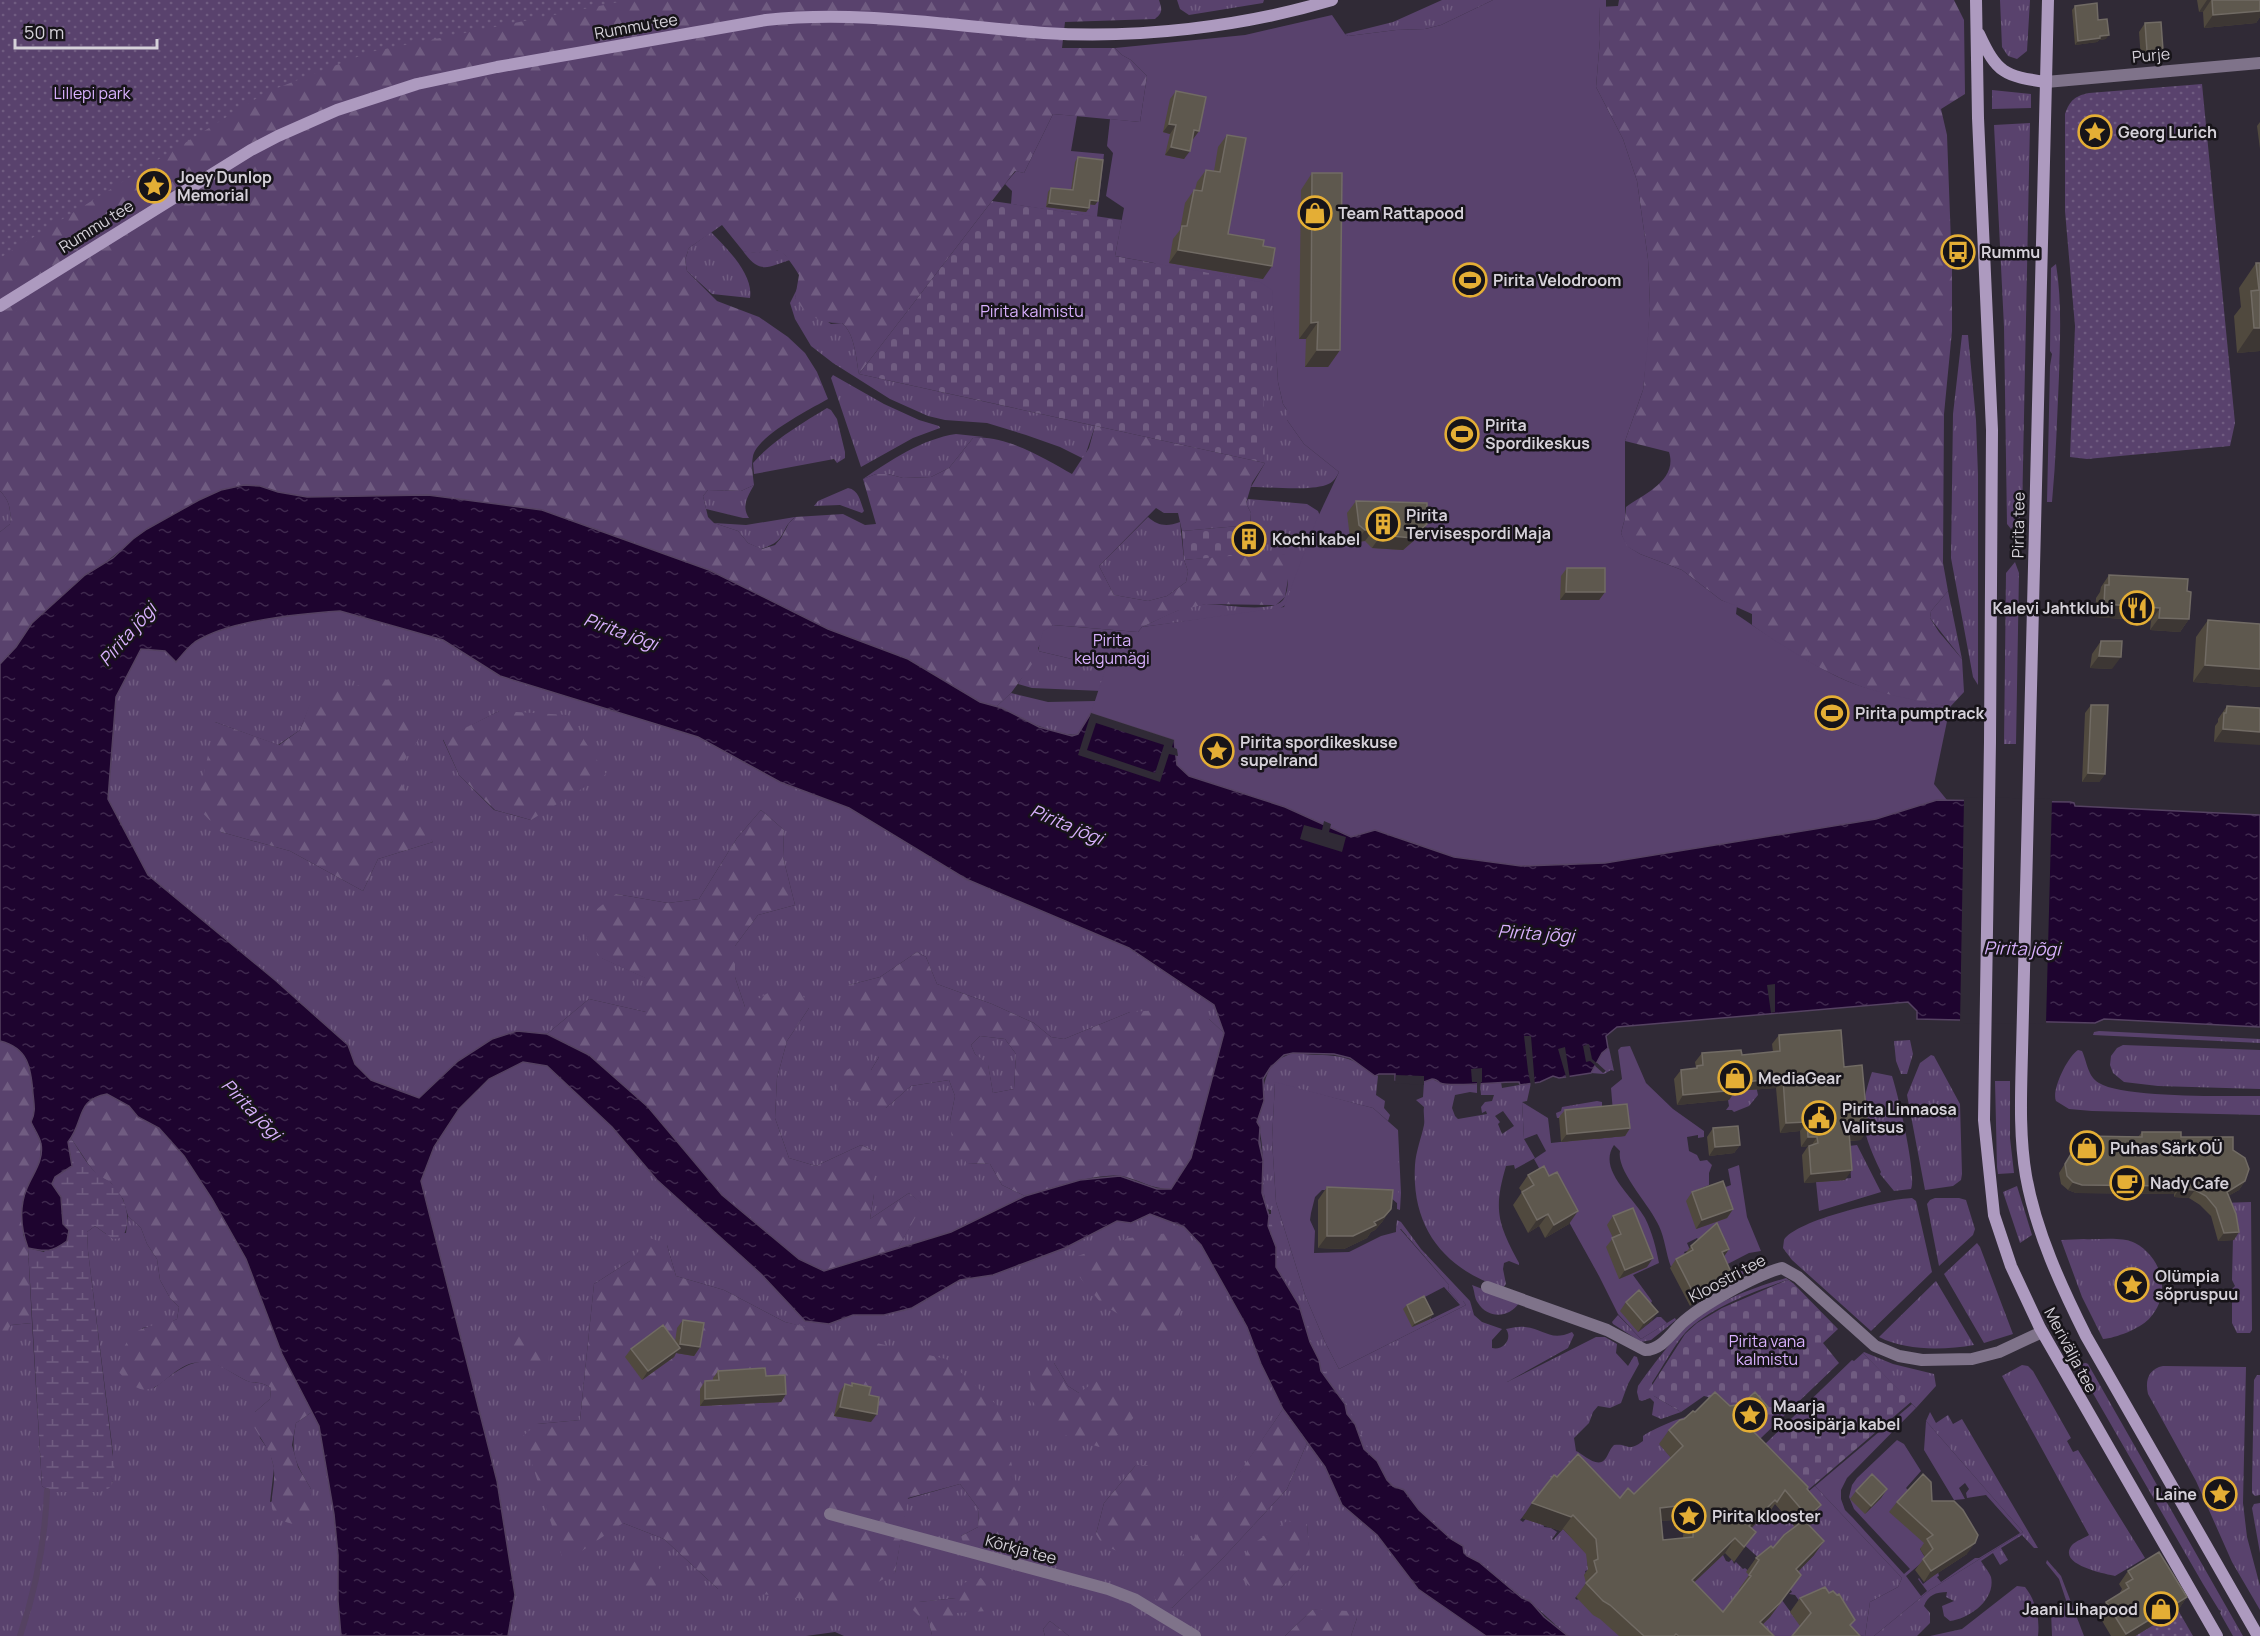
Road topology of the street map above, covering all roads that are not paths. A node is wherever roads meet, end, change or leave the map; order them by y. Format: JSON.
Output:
{"nodes":[{"id":1,"x":1332,"y":0,"type":"edge"},
{"id":2,"x":1976,"y":0,"type":"edge"},
{"id":3,"x":2048,"y":0,"type":"edge"},
{"id":4,"x":1976,"y":27,"type":"junction"},
{"id":5,"x":2260,"y":63,"type":"edge"},
{"id":6,"x":2046,"y":82,"type":"junction"},
{"id":7,"x":0,"y":306,"type":"edge"},
{"id":8,"x":1984,"y":1051,"type":"joint"},
{"id":9,"x":2022,"y":1052,"type":"joint"},
{"id":10,"x":1488,"y":1287,"type":"dead end"},
{"id":11,"x":2042,"y":1332,"type":"junction"},
{"id":12,"x":830,"y":1514,"type":"dead end"},
{"id":13,"x":1195,"y":1636,"type":"edge"},
{"id":14,"x":2217,"y":1636,"type":"edge"},
{"id":15,"x":2258,"y":1636,"type":"edge"}],
"edges":[{"from":1,"to":7,"type":"main road","name":"Rummu tee"},
{"from":2,"to":4,"type":"main road","name":"Pirita tee"},
{"from":3,"to":6,"type":"main road","name":"Pirita tee"},
{"from":4,"to":6,"type":"main road"},
{"from":4,"to":8,"type":"main road","name":"Pirita tee"},
{"from":5,"to":6,"type":"street","name":"Purje"},
{"from":6,"to":9,"type":"main road","name":"Pirita tee"},
{"from":8,"to":11,"type":"main road","name":"Merivälja tee"},
{"from":9,"to":15,"type":"main road","name":"Merivälja tee"},
{"from":10,"to":11,"type":"street","name":"Kloostri tee"},
{"from":11,"to":14,"type":"main road","name":"Merivälja tee"},
{"from":12,"to":13,"type":"street","name":"Kõrkja tee"}]}
